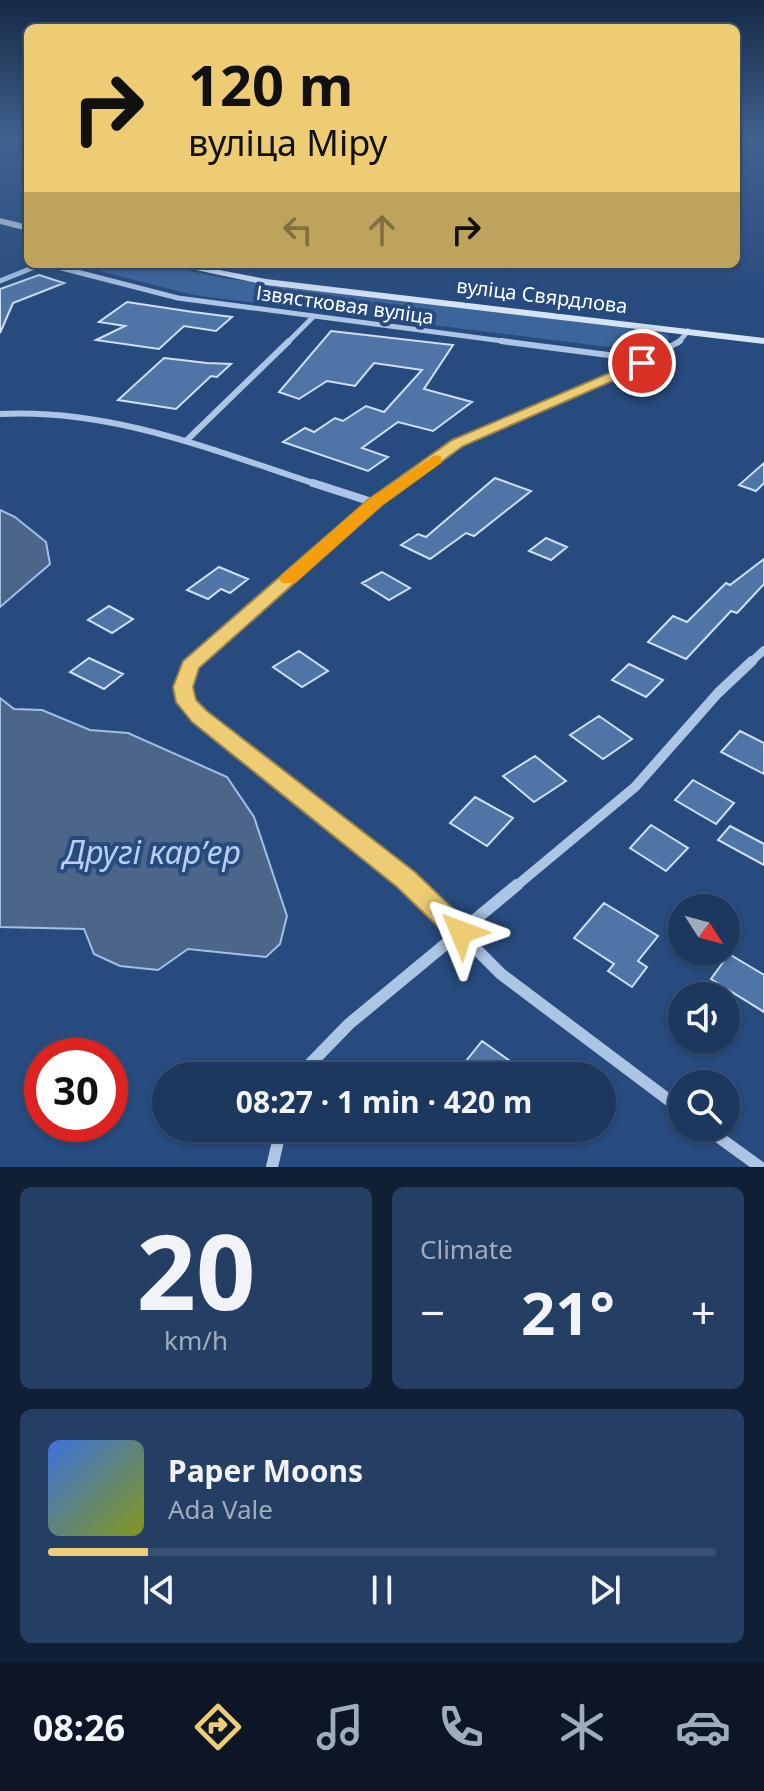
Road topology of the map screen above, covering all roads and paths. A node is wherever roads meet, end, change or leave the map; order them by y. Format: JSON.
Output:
{"nodes":[{"id":1,"x":0,"y":221,"type":"edge"},
{"id":2,"x":24,"y":227,"type":"edge"},
{"id":3,"x":34,"y":268,"type":"edge"},
{"id":4,"x":60,"y":268,"type":"edge"},
{"id":5,"x":194,"y":268,"type":"edge"},
{"id":6,"x":0,"y":281,"type":"edge"},
{"id":7,"x":313,"y":317,"type":"junction"},
{"id":8,"x":688,"y":331,"type":"junction"},
{"id":9,"x":764,"y":341,"type":"edge"},
{"id":10,"x":642,"y":363,"type":"junction"},
{"id":11,"x":0,"y":414,"type":"edge"},
{"id":12,"x":186,"y":441,"type":"junction"},
{"id":13,"x":375,"y":503,"type":"junction"},
{"id":14,"x":764,"y":650,"type":"edge"},
{"id":15,"x":461,"y":932,"type":"junction"},
{"id":16,"x":312,"y":1062,"type":"edge"},
{"id":17,"x":668,"y":1099,"type":"edge"},
{"id":18,"x":278,"y":1142,"type":"edge"},
{"id":19,"x":725,"y":1142,"type":"edge"},
{"id":20,"x":272,"y":1167,"type":"edge"},
{"id":21,"x":760,"y":1167,"type":"edge"}],
"edges":[{"from":1,"to":2,"type":"street"},
{"from":3,"to":6,"type":"street"},
{"from":4,"to":7,"type":"street","name":"Ізвястковая вуліца"},
{"from":5,"to":8,"type":"street","name":"вуліца Свярдлова"},
{"from":7,"to":10,"type":"street","name":"Ізвястковая вуліца"},
{"from":7,"to":12,"type":"street"},
{"from":8,"to":9,"type":"street","name":"вуліца Свярдлова"},
{"from":8,"to":10,"type":"street"},
{"from":10,"to":13,"type":"street"},
{"from":11,"to":12,"type":"street"},
{"from":12,"to":13,"type":"street"},
{"from":13,"to":15,"type":"street"},
{"from":14,"to":15,"type":"street"},
{"from":15,"to":16,"type":"street"},
{"from":15,"to":17,"type":"street"},
{"from":18,"to":20,"type":"street"},
{"from":19,"to":21,"type":"street"}]}
